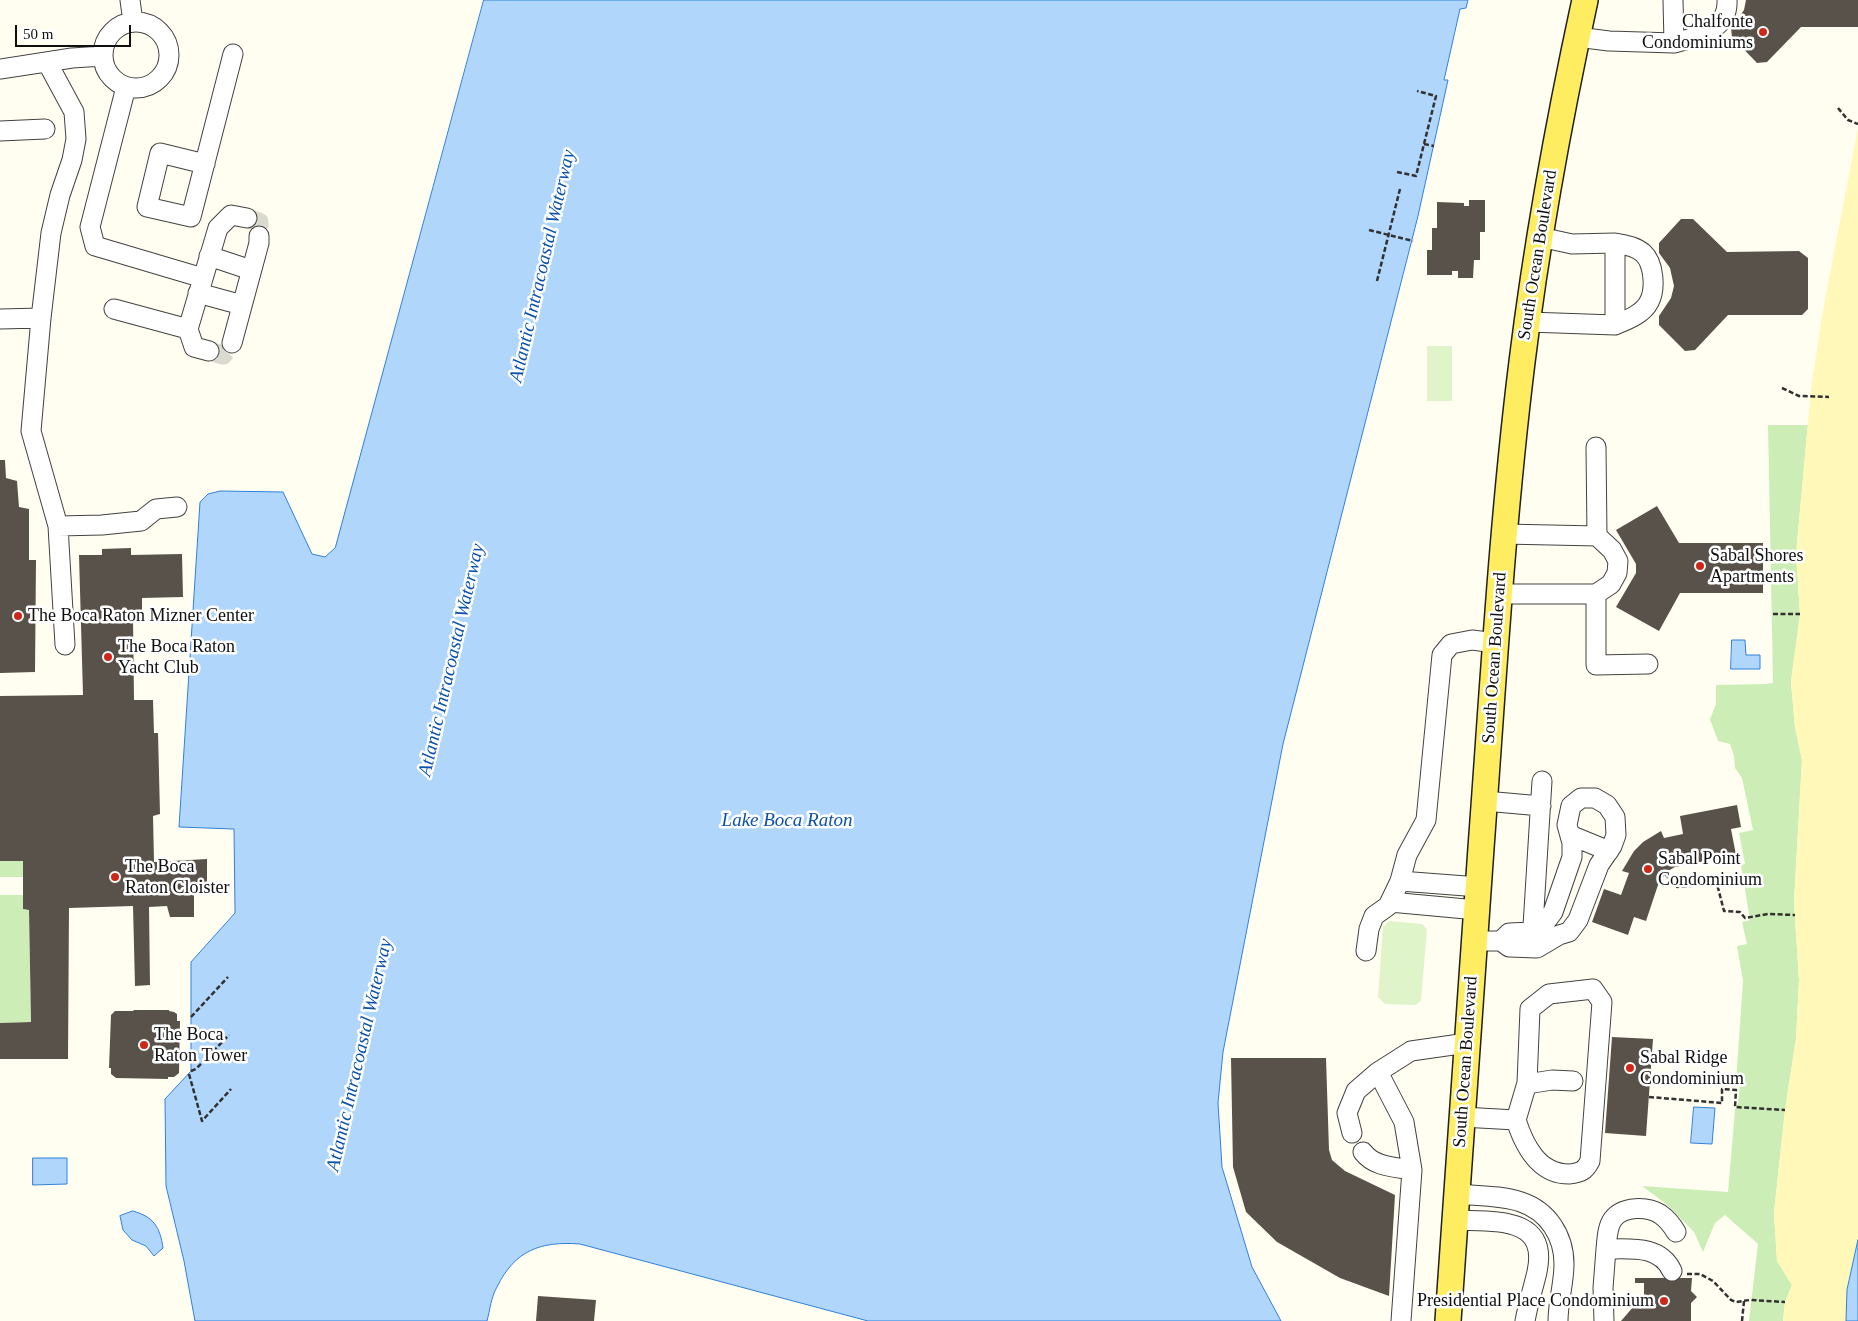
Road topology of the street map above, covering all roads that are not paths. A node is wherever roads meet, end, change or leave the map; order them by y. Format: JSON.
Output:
{"nodes":[{"id":1,"x":130,"y":0,"type":"edge"},
{"id":2,"x":1585,"y":0,"type":"edge"},
{"id":3,"x":1673,"y":0,"type":"edge"},
{"id":4,"x":1727,"y":0,"type":"edge"},
{"id":5,"x":133,"y":22,"type":"junction"},
{"id":6,"x":1577,"y":37,"type":"junction"},
{"id":7,"x":1674,"y":43,"type":"junction"},
{"id":8,"x":233,"y":54,"type":"dead end"},
{"id":9,"x":103,"y":56,"type":"junction"},
{"id":10,"x":47,"y":62,"type":"junction"},
{"id":11,"x":0,"y":69,"type":"edge"},
{"id":12,"x":126,"y":87,"type":"junction"},
{"id":13,"x":45,"y":129,"type":"dead end"},
{"id":14,"x":0,"y":131,"type":"edge"},
{"id":15,"x":205,"y":164,"type":"junction"},
{"id":16,"x":191,"y":217,"type":"junction"},
{"id":17,"x":247,"y":218,"type":"dead end"},
{"id":18,"x":218,"y":228,"type":"junction"},
{"id":19,"x":259,"y":236,"type":"tunnel mouth"},
{"id":20,"x":1540,"y":237,"type":"junction"},
{"id":21,"x":1615,"y":243,"type":"junction"},
{"id":22,"x":210,"y":256,"type":"junction"},
{"id":23,"x":252,"y":270,"type":"junction"},
{"id":24,"x":201,"y":286,"type":"junction"},
{"id":25,"x":242,"y":305,"type":"junction"},
{"id":26,"x":114,"y":309,"type":"dead end"},
{"id":27,"x":41,"y":318,"type":"junction"},
{"id":28,"x":0,"y":319,"type":"edge"},
{"id":29,"x":1528,"y":322,"type":"junction"},
{"id":30,"x":1615,"y":325,"type":"junction"},
{"id":31,"x":188,"y":329,"type":"junction"},
{"id":32,"x":232,"y":343,"type":"dead end"},
{"id":33,"x":209,"y":351,"type":"dead end"},
{"id":34,"x":1596,"y":447,"type":"dead end"},
{"id":35,"x":177,"y":508,"type":"dead end"},
{"id":36,"x":58,"y":526,"type":"junction"},
{"id":37,"x":1504,"y":534,"type":"junction"},
{"id":38,"x":1596,"y":536,"type":"junction"},
{"id":39,"x":1500,"y":594,"type":"junction"},
{"id":40,"x":1596,"y":594,"type":"junction"},
{"id":41,"x":1496,"y":642,"type":"junction"},
{"id":42,"x":66,"y":645,"type":"dead end"},
{"id":43,"x":1648,"y":664,"type":"dead end"},
{"id":44,"x":1542,"y":781,"type":"dead end"},
{"id":45,"x":1485,"y":801,"type":"junction"},
{"id":46,"x":1541,"y":806,"type":"junction"},
{"id":47,"x":1570,"y":834,"type":"junction"},
{"id":48,"x":1591,"y":856,"type":"junction"},
{"id":49,"x":1400,"y":881,"type":"junction"},
{"id":50,"x":1478,"y":898,"type":"junction"},
{"id":51,"x":1390,"y":902,"type":"junction"},
{"id":52,"x":1535,"y":936,"type":"junction"},
{"id":53,"x":1475,"y":941,"type":"junction"},
{"id":54,"x":1366,"y":951,"type":"dead end"},
{"id":55,"x":1467,"y":1042,"type":"junction"},
{"id":56,"x":1378,"y":1072,"type":"junction"},
{"id":57,"x":1573,"y":1081,"type":"dead end"},
{"id":58,"x":1527,"y":1084,"type":"junction"},
{"id":59,"x":1462,"y":1117,"type":"junction"},
{"id":60,"x":1516,"y":1120,"type":"junction"},
{"id":61,"x":1352,"y":1133,"type":"dead end"},
{"id":62,"x":1363,"y":1152,"type":"dead end"},
{"id":63,"x":1412,"y":1170,"type":"junction"},
{"id":64,"x":1456,"y":1194,"type":"junction"},
{"id":65,"x":1455,"y":1220,"type":"junction"},
{"id":66,"x":1676,"y":1232,"type":"dead end"},
{"id":67,"x":1606,"y":1249,"type":"junction"},
{"id":68,"x":1672,"y":1271,"type":"road end"},
{"id":69,"x":1526,"y":1314,"type":"edge"},
{"id":70,"x":1558,"y":1317,"type":"edge"},
{"id":71,"x":1401,"y":1321,"type":"edge"},
{"id":72,"x":1448,"y":1321,"type":"edge"},
{"id":73,"x":1604,"y":1321,"type":"edge"}],
"edges":[{"from":1,"to":5,"type":"street"},
{"from":2,"to":6,"type":"main road","name":"South Ocean Boulevard"},
{"from":3,"to":7,"type":"street"},
{"from":4,"to":7,"type":"street"},
{"from":5,"to":9,"type":"street"},
{"from":5,"to":12,"type":"street"},
{"from":6,"to":7,"type":"street"},
{"from":6,"to":20,"type":"main road","name":"South Ocean Boulevard"},
{"from":8,"to":15,"type":"street"},
{"from":9,"to":10,"type":"street"},
{"from":9,"to":12,"type":"street"},
{"from":10,"to":11,"type":"street"},
{"from":10,"to":27,"type":"street"},
{"from":12,"to":24,"type":"street"},
{"from":13,"to":14,"type":"street"},
{"from":15,"to":16,"type":"street"},
{"from":15,"to":16,"type":"street"},
{"from":16,"to":18,"type":"street"},
{"from":17,"to":18,"type":"street"},
{"from":18,"to":22,"type":"street"},
{"from":19,"to":23,"type":"street"},
{"from":20,"to":21,"type":"street"},
{"from":20,"to":29,"type":"main road","name":"South Ocean Boulevard"},
{"from":21,"to":30,"type":"street"},
{"from":21,"to":30,"type":"street"},
{"from":22,"to":23,"type":"street"},
{"from":22,"to":24,"type":"street"},
{"from":23,"to":25,"type":"street"},
{"from":24,"to":25,"type":"street"},
{"from":24,"to":31,"type":"street"},
{"from":25,"to":32,"type":"street"},
{"from":26,"to":31,"type":"street"},
{"from":27,"to":28,"type":"street"},
{"from":27,"to":36,"type":"street"},
{"from":29,"to":30,"type":"street"},
{"from":29,"to":37,"type":"main road","name":"South Ocean Boulevard"},
{"from":31,"to":33,"type":"street"},
{"from":34,"to":38,"type":"street"},
{"from":35,"to":36,"type":"street"},
{"from":36,"to":42,"type":"street"},
{"from":37,"to":38,"type":"street"},
{"from":37,"to":39,"type":"main road","name":"South Ocean Boulevard"},
{"from":38,"to":40,"type":"street"},
{"from":39,"to":40,"type":"street"},
{"from":39,"to":41,"type":"main road","name":"South Ocean Boulevard"},
{"from":40,"to":43,"type":"street"},
{"from":41,"to":45,"type":"main road","name":"South Ocean Boulevard"},
{"from":41,"to":49,"type":"street"},
{"from":44,"to":46,"type":"street"},
{"from":45,"to":46,"type":"street"},
{"from":45,"to":50,"type":"main road","name":"South Ocean Boulevard"},
{"from":46,"to":52,"type":"street"},
{"from":47,"to":48,"type":"street"},
{"from":47,"to":48,"type":"street"},
{"from":47,"to":48,"type":"street"},
{"from":48,"to":52,"type":"street"},
{"from":48,"to":52,"type":"street"},
{"from":49,"to":50,"type":"street"},
{"from":49,"to":51,"type":"street"},
{"from":50,"to":51,"type":"street"},
{"from":50,"to":53,"type":"main road","name":"South Ocean Boulevard"},
{"from":51,"to":54,"type":"street"},
{"from":52,"to":53,"type":"street"},
{"from":53,"to":55,"type":"main road","name":"South Ocean Boulevard"},
{"from":55,"to":56,"type":"street"},
{"from":55,"to":59,"type":"main road","name":"South Ocean Boulevard"},
{"from":56,"to":61,"type":"street"},
{"from":56,"to":63,"type":"street"},
{"from":57,"to":58,"type":"street"},
{"from":58,"to":60,"type":"street"},
{"from":58,"to":60,"type":"street"},
{"from":59,"to":60,"type":"street"},
{"from":59,"to":64,"type":"main road","name":"South Ocean Boulevard"},
{"from":62,"to":63,"type":"street"},
{"from":63,"to":71,"type":"street"},
{"from":64,"to":65,"type":"main road","name":"South Ocean Boulevard"},
{"from":64,"to":70,"type":"street"},
{"from":65,"to":69,"type":"street"},
{"from":65,"to":72,"type":"main road","name":"South Ocean Boulevard"},
{"from":66,"to":67,"type":"street"},
{"from":67,"to":68,"type":"street"},
{"from":67,"to":73,"type":"street"},
{"from":69,"to":70,"type":"street"}]}
